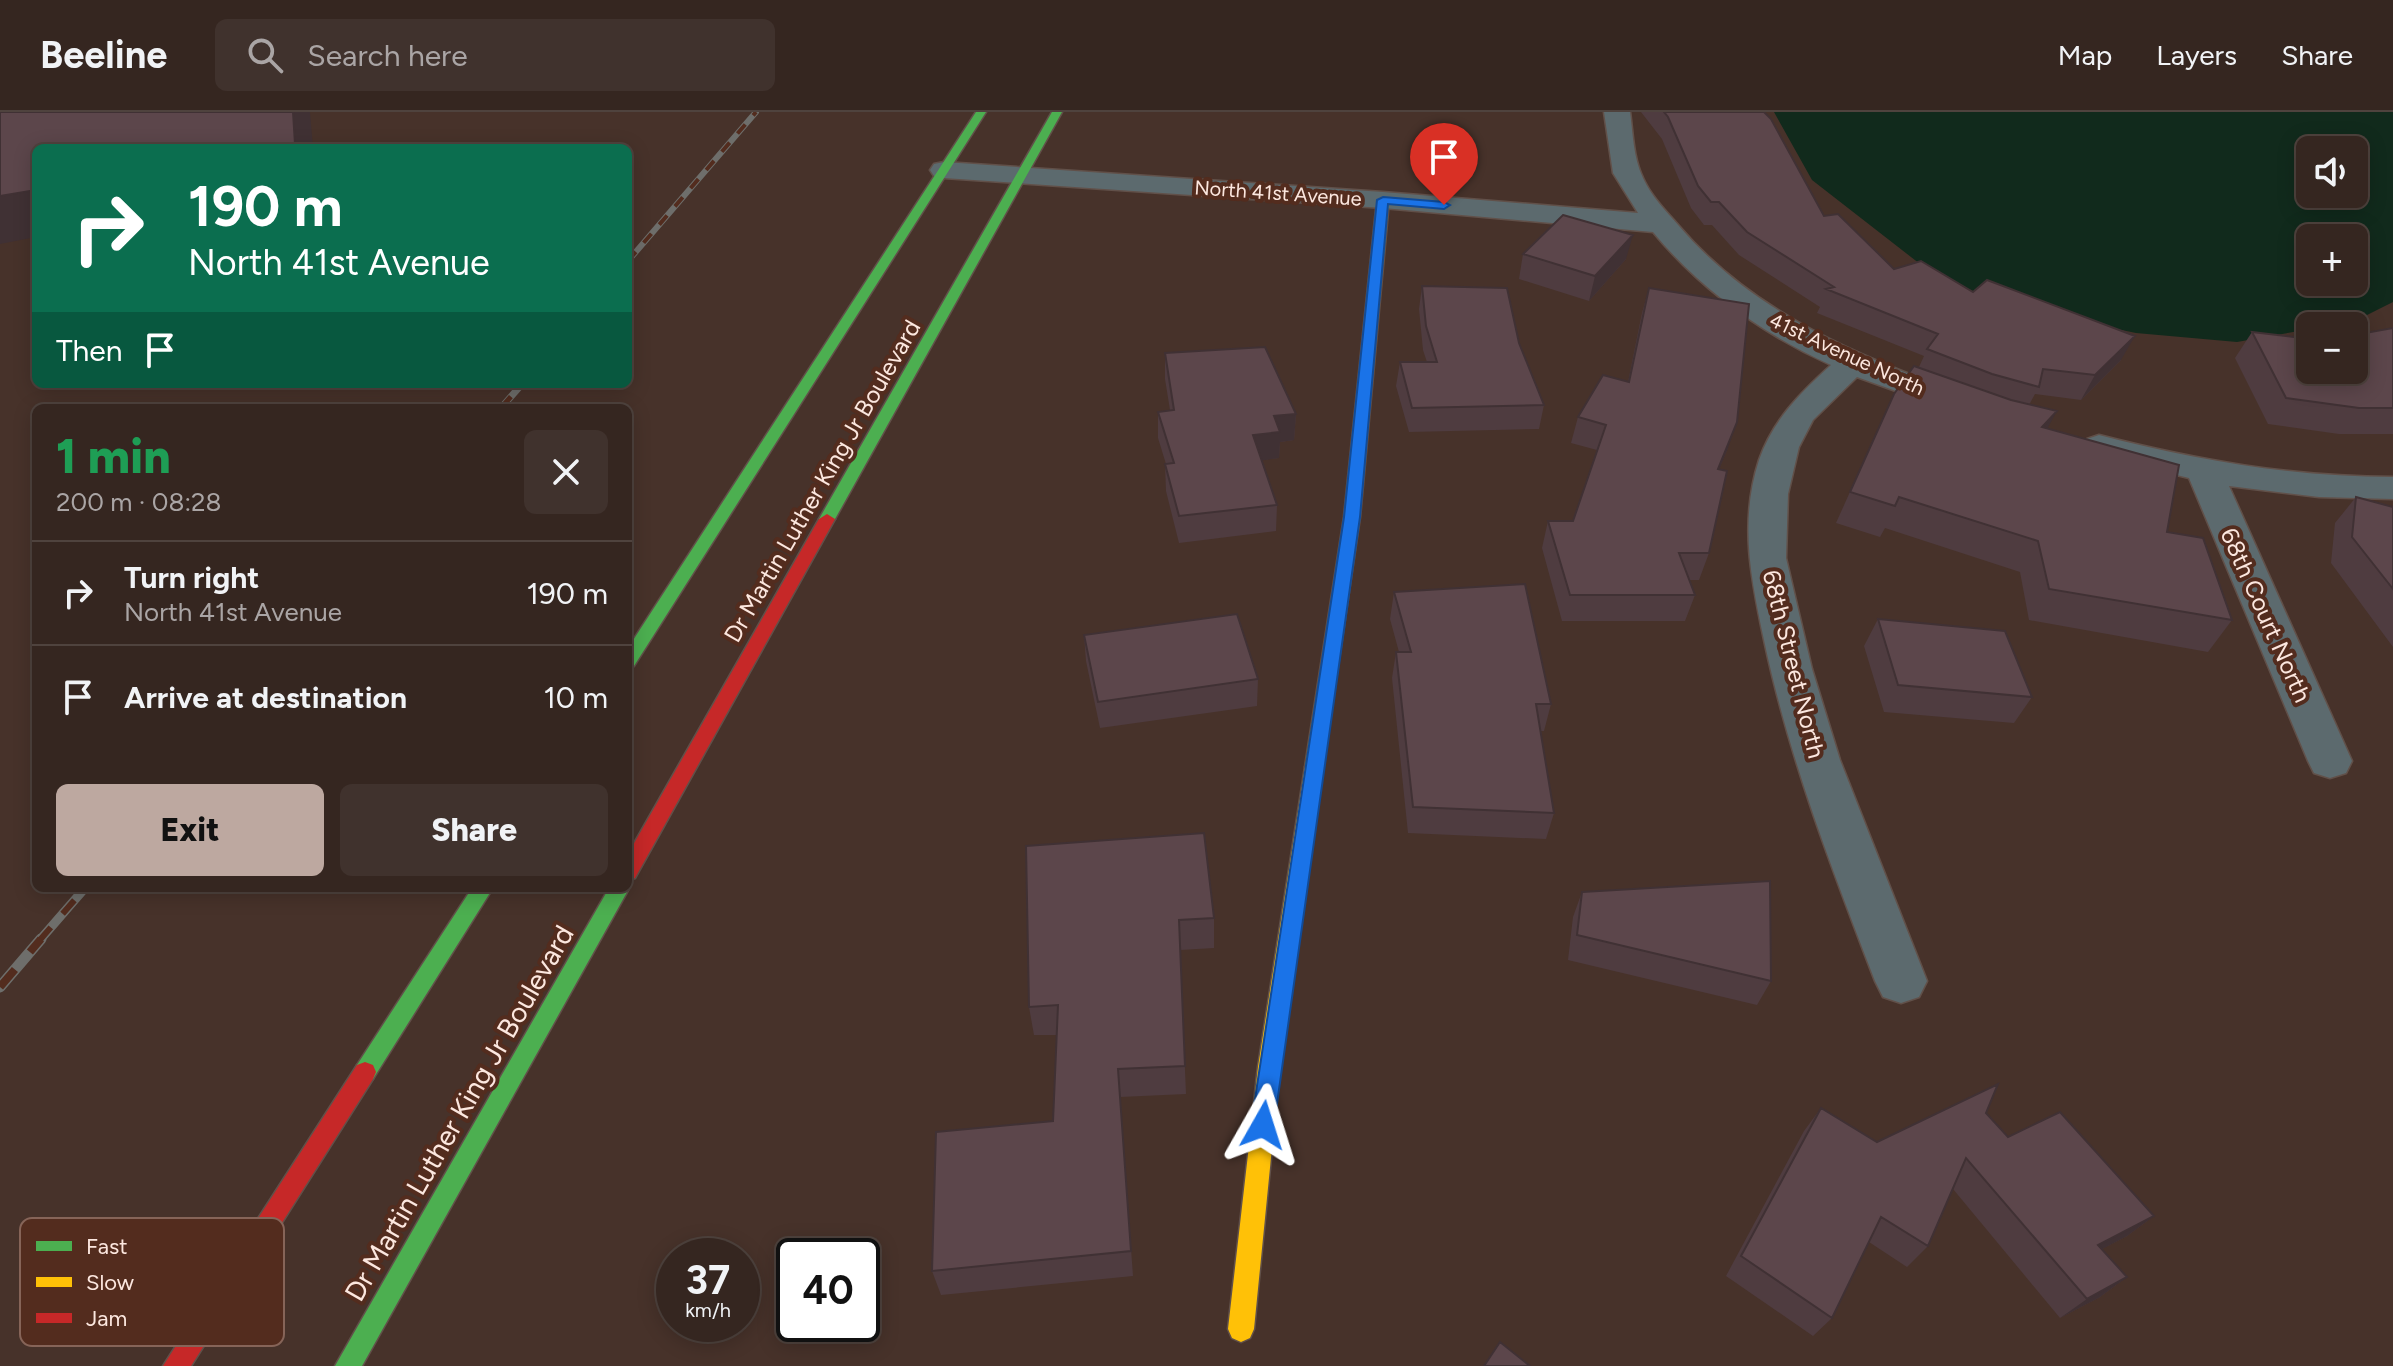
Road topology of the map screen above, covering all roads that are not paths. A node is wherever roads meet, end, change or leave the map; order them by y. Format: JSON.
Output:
{"nodes":[{"id":1,"x":981,"y":112,"type":"edge"},
{"id":2,"x":1057,"y":112,"type":"edge"},
{"id":3,"x":1617,"y":112,"type":"edge"},
{"id":4,"x":944,"y":170,"type":"junction"},
{"id":5,"x":1023,"y":175,"type":"junction"},
{"id":6,"x":1383,"y":200,"type":"junction"},
{"id":7,"x":1660,"y":224,"type":"junction"},
{"id":8,"x":1854,"y":362,"type":"junction"},
{"id":9,"x":1986,"y":412,"type":"edge"},
{"id":10,"x":2070,"y":438,"type":"edge"},
{"id":11,"x":2203,"y":469,"type":"junction"},
{"id":12,"x":2393,"y":488,"type":"edge"},
{"id":13,"x":632,"y":656,"type":"edge"},
{"id":14,"x":2330,"y":761,"type":"dead end"},
{"id":15,"x":632,"y":865,"type":"edge"},
{"id":16,"x":480,"y":892,"type":"edge"},
{"id":17,"x":617,"y":892,"type":"edge"},
{"id":18,"x":1901,"y":981,"type":"dead end"},
{"id":19,"x":271,"y":1218,"type":"edge"},
{"id":20,"x":1241,"y":1329,"type":"dead end"},
{"id":21,"x":189,"y":1346,"type":"edge"},
{"id":22,"x":176,"y":1366,"type":"edge"},
{"id":23,"x":348,"y":1366,"type":"edge"}],
"edges":[{"from":1,"to":4,"type":"main road"},
{"from":2,"to":5,"type":"main road","name":"Dr Martin Luther King Jr Boulevard"},
{"from":3,"to":7,"type":"street"},
{"from":4,"to":5,"type":"street","name":"North 41st Avenue"},
{"from":4,"to":13,"type":"main road"},
{"from":5,"to":6,"type":"street","name":"North 41st Avenue"},
{"from":5,"to":15,"type":"main road","name":"Dr Martin Luther King Jr Boulevard"},
{"from":6,"to":7,"type":"street","name":"North 41st Avenue"},
{"from":6,"to":20,"type":"main road"},
{"from":7,"to":8,"type":"street","name":"41st Avenue North"},
{"from":8,"to":9,"type":"street","name":"41st Avenue North"},
{"from":8,"to":18,"type":"street","name":"68th Street North"},
{"from":10,"to":11,"type":"street"},
{"from":11,"to":12,"type":"street"},
{"from":11,"to":14,"type":"street","name":"68th Court North"},
{"from":16,"to":19,"type":"main road"},
{"from":17,"to":23,"type":"main road","name":"Dr Martin Luther King Jr Boulevard"},
{"from":21,"to":22,"type":"main road"}]}
